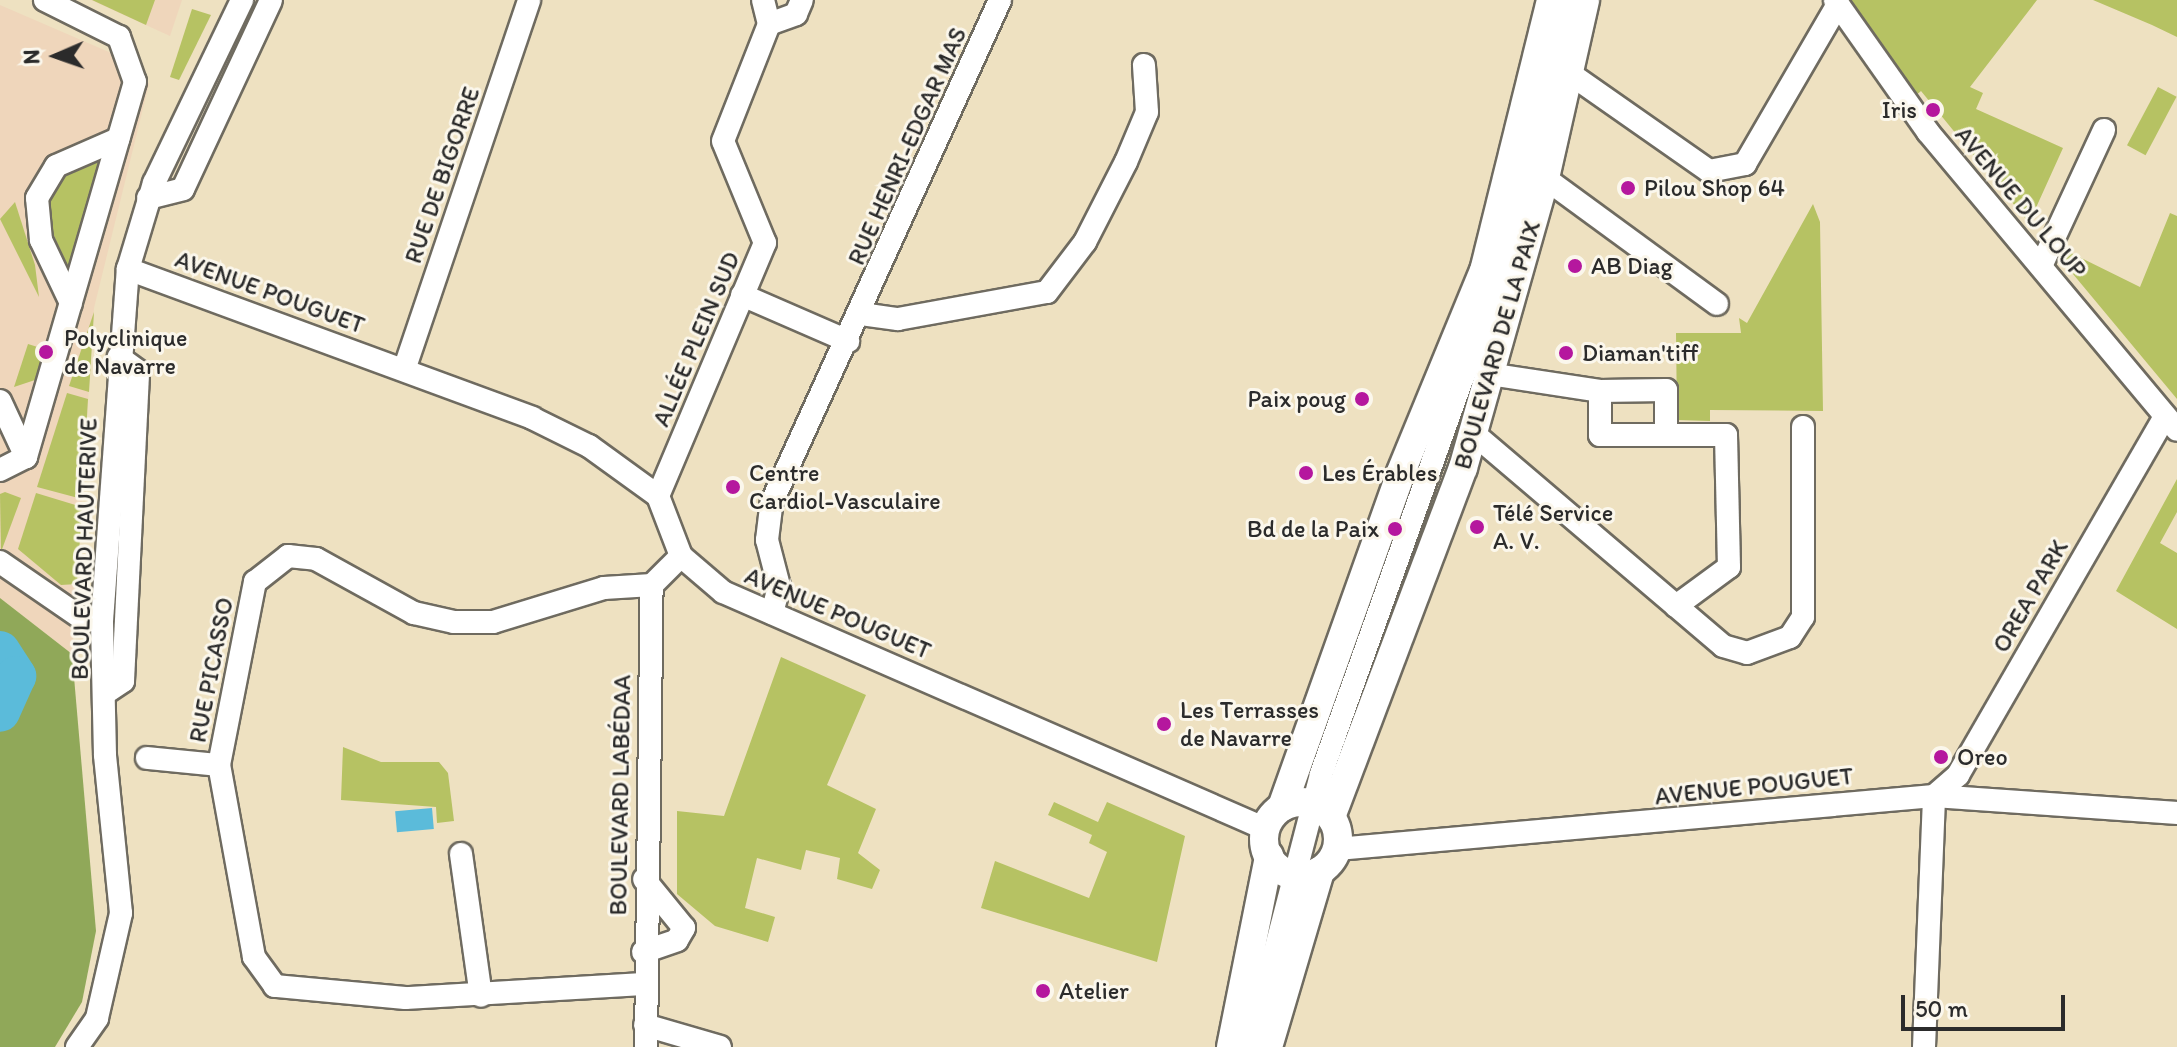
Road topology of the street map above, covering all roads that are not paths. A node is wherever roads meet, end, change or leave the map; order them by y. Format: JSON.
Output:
{"nodes":[{"id":1,"x":45,"y":0,"type":"edge"},
{"id":2,"x":242,"y":0,"type":"edge"},
{"id":3,"x":271,"y":0,"type":"edge"},
{"id":4,"x":529,"y":0,"type":"edge"},
{"id":5,"x":763,"y":0,"type":"edge"},
{"id":6,"x":802,"y":0,"type":"edge"},
{"id":7,"x":1000,"y":0,"type":"edge"},
{"id":8,"x":1551,"y":0,"type":"edge"},
{"id":9,"x":1569,"y":0,"type":"edge"},
{"id":10,"x":1585,"y":0,"type":"edge"},
{"id":11,"x":1836,"y":2,"type":"edge"},
{"id":12,"x":769,"y":24,"type":"junction"},
{"id":13,"x":1540,"y":52,"type":"junction"},
{"id":14,"x":1144,"y":65,"type":"dead end"},
{"id":15,"x":1569,"y":73,"type":"junction"},
{"id":16,"x":2104,"y":130,"type":"dead end"},
{"id":17,"x":118,"y":139,"type":"junction"},
{"id":18,"x":1539,"y":168,"type":"junction"},
{"id":19,"x":148,"y":198,"type":"junction"},
{"id":20,"x":2041,"y":266,"type":"junction"},
{"id":21,"x":128,"y":269,"type":"junction"},
{"id":22,"x":742,"y":295,"type":"junction"},
{"id":23,"x":71,"y":303,"type":"junction"},
{"id":24,"x":1717,"y":304,"type":"dead end"},
{"id":25,"x":861,"y":314,"type":"junction"},
{"id":26,"x":848,"y":341,"type":"junction"},
{"id":27,"x":119,"y":357,"type":"junction"},
{"id":28,"x":405,"y":367,"type":"junction"},
{"id":29,"x":1489,"y":374,"type":"junction"},
{"id":30,"x":1600,"y":391,"type":"junction"},
{"id":31,"x":0,"y":401,"type":"edge"},
{"id":32,"x":2171,"y":423,"type":"edge"},
{"id":33,"x":1803,"y":427,"type":"dead end"},
{"id":34,"x":1473,"y":433,"type":"junction"},
{"id":35,"x":1666,"y":435,"type":"junction"},
{"id":36,"x":26,"y":457,"type":"junction"},
{"id":37,"x":0,"y":470,"type":"edge"},
{"id":38,"x":658,"y":496,"type":"junction"},
{"id":39,"x":681,"y":556,"type":"junction"},
{"id":40,"x":0,"y":562,"type":"edge"},
{"id":41,"x":652,"y":585,"type":"junction"},
{"id":42,"x":1676,"y":606,"type":"junction"},
{"id":43,"x":772,"y":613,"type":"junction"},
{"id":44,"x":102,"y":621,"type":"junction"},
{"id":45,"x":104,"y":694,"type":"junction"},
{"id":46,"x":147,"y":758,"type":"dead end"},
{"id":47,"x":219,"y":765,"type":"junction"},
{"id":48,"x":1934,"y":796,"type":"junction"},
{"id":49,"x":1321,"y":810,"type":"junction"},
{"id":50,"x":2177,"y":813,"type":"edge"},
{"id":51,"x":1272,"y":830,"type":"junction"},
{"id":52,"x":461,"y":854,"type":"dead end"},
{"id":53,"x":1328,"y":860,"type":"junction"},
{"id":54,"x":1291,"y":874,"type":"junction"},
{"id":55,"x":644,"y":879,"type":"junction"},
{"id":56,"x":643,"y":952,"type":"junction"},
{"id":57,"x":643,"y":984,"type":"junction"},
{"id":58,"x":481,"y":996,"type":"junction"},
{"id":59,"x":646,"y":1036,"type":"edge"},
{"id":60,"x":77,"y":1047,"type":"edge"},
{"id":61,"x":720,"y":1047,"type":"edge"},
{"id":62,"x":1231,"y":1047,"type":"edge"},
{"id":63,"x":1250,"y":1047,"type":"edge"},
{"id":64,"x":1268,"y":1047,"type":"edge"},
{"id":65,"x":1924,"y":1047,"type":"edge"}],
"edges":[{"from":1,"to":17,"type":"street"},
{"from":2,"to":19,"type":"street","name":"BOULEVARD HAUTERIVE"},
{"from":3,"to":19,"type":"street"},
{"from":4,"to":28,"type":"street","name":"RUE DE BIGORRE"},
{"from":5,"to":12,"type":"street"},
{"from":6,"to":12,"type":"street"},
{"from":7,"to":25,"type":"street","name":"RUE HENRI-EDGAR MAS"},
{"from":8,"to":13,"type":"main road","name":"BOULEVARD DE LA PAIX"},
{"from":9,"to":18,"type":"street"},
{"from":10,"to":15,"type":"main road","name":"BOULEVARD DE LA PAIX"},
{"from":11,"to":15,"type":"street"},
{"from":11,"to":20,"type":"street","name":"AVENUE DU LOUP"},
{"from":12,"to":22,"type":"street","name":"ALLÉE PLEIN SUD"},
{"from":13,"to":18,"type":"street"},
{"from":13,"to":51,"type":"main road","name":"BOULEVARD DE LA PAIX"},
{"from":14,"to":25,"type":"street"},
{"from":15,"to":18,"type":"main road","name":"BOULEVARD DE LA PAIX"},
{"from":16,"to":20,"type":"street"},
{"from":17,"to":23,"type":"street"},
{"from":17,"to":23,"type":"street"},
{"from":18,"to":24,"type":"street"},
{"from":18,"to":29,"type":"main road","name":"BOULEVARD DE LA PAIX"},
{"from":18,"to":49,"type":"street"},
{"from":19,"to":21,"type":"street","name":"BOULEVARD HAUTERIVE"},
{"from":20,"to":32,"type":"street","name":"AVENUE DU LOUP"},
{"from":21,"to":27,"type":"street","name":"BOULEVARD HAUTERIVE"},
{"from":21,"to":28,"type":"street","name":"AVENUE POUGUET"},
{"from":22,"to":26,"type":"street"},
{"from":22,"to":38,"type":"street","name":"ALLÉE PLEIN SUD"},
{"from":23,"to":36,"type":"street"},
{"from":25,"to":26,"type":"street","name":"RUE HENRI-EDGAR MAS"},
{"from":26,"to":43,"type":"street","name":"RUE HENRI-EDGAR MAS"},
{"from":27,"to":44,"type":"street","name":"BOULEVARD HAUTERIVE"},
{"from":27,"to":45,"type":"street","name":"BOULEVARD HAUTERIVE"},
{"from":28,"to":38,"type":"street","name":"AVENUE POUGUET"},
{"from":29,"to":30,"type":"street"},
{"from":29,"to":34,"type":"main road","name":"BOULEVARD DE LA PAIX"},
{"from":30,"to":35,"type":"street"},
{"from":30,"to":35,"type":"street"},
{"from":31,"to":36,"type":"street"},
{"from":32,"to":48,"type":"street","name":"OREA PARK"},
{"from":33,"to":42,"type":"street"},
{"from":34,"to":42,"type":"street"},
{"from":34,"to":49,"type":"main road","name":"BOULEVARD DE LA PAIX"},
{"from":35,"to":42,"type":"street"},
{"from":36,"to":37,"type":"street"},
{"from":38,"to":39,"type":"street","name":"AVENUE POUGUET"},
{"from":39,"to":41,"type":"street"},
{"from":39,"to":43,"type":"street","name":"AVENUE POUGUET"},
{"from":40,"to":44,"type":"street"},
{"from":41,"to":47,"type":"street","name":"RUE PICASSO"},
{"from":41,"to":55,"type":"street","name":"BOULEVARD LABÉDAA"},
{"from":43,"to":51,"type":"street","name":"AVENUE POUGUET"},
{"from":44,"to":45,"type":"street","name":"BOULEVARD HAUTERIVE"},
{"from":45,"to":60,"type":"street","name":"BOULEVARD HAUTERIVE"},
{"from":46,"to":47,"type":"street","name":"RUE PICASSO"},
{"from":47,"to":58,"type":"street","name":"RUE PICASSO"},
{"from":48,"to":50,"type":"street","name":"AVENUE POUGUET"},
{"from":48,"to":53,"type":"street","name":"AVENUE POUGUET"},
{"from":48,"to":65,"type":"street"},
{"from":49,"to":51,"type":"main road"},
{"from":49,"to":53,"type":"main road"},
{"from":49,"to":54,"type":"street"},
{"from":51,"to":54,"type":"main road"},
{"from":51,"to":62,"type":"main road","name":"BOULEVARD DE LA PAIX"},
{"from":52,"to":58,"type":"street"},
{"from":53,"to":54,"type":"main road"},
{"from":53,"to":64,"type":"main road"},
{"from":54,"to":63,"type":"street"},
{"from":55,"to":56,"type":"street","name":"BOULEVARD LABÉDAA"},
{"from":55,"to":56,"type":"street"},
{"from":56,"to":57,"type":"street","name":"BOULEVARD LABÉDAA"},
{"from":57,"to":58,"type":"street","name":"RUE PICASSO"},
{"from":57,"to":59,"type":"street","name":"BOULEVARD LABÉDAA"},
{"from":59,"to":61,"type":"street"}]}
